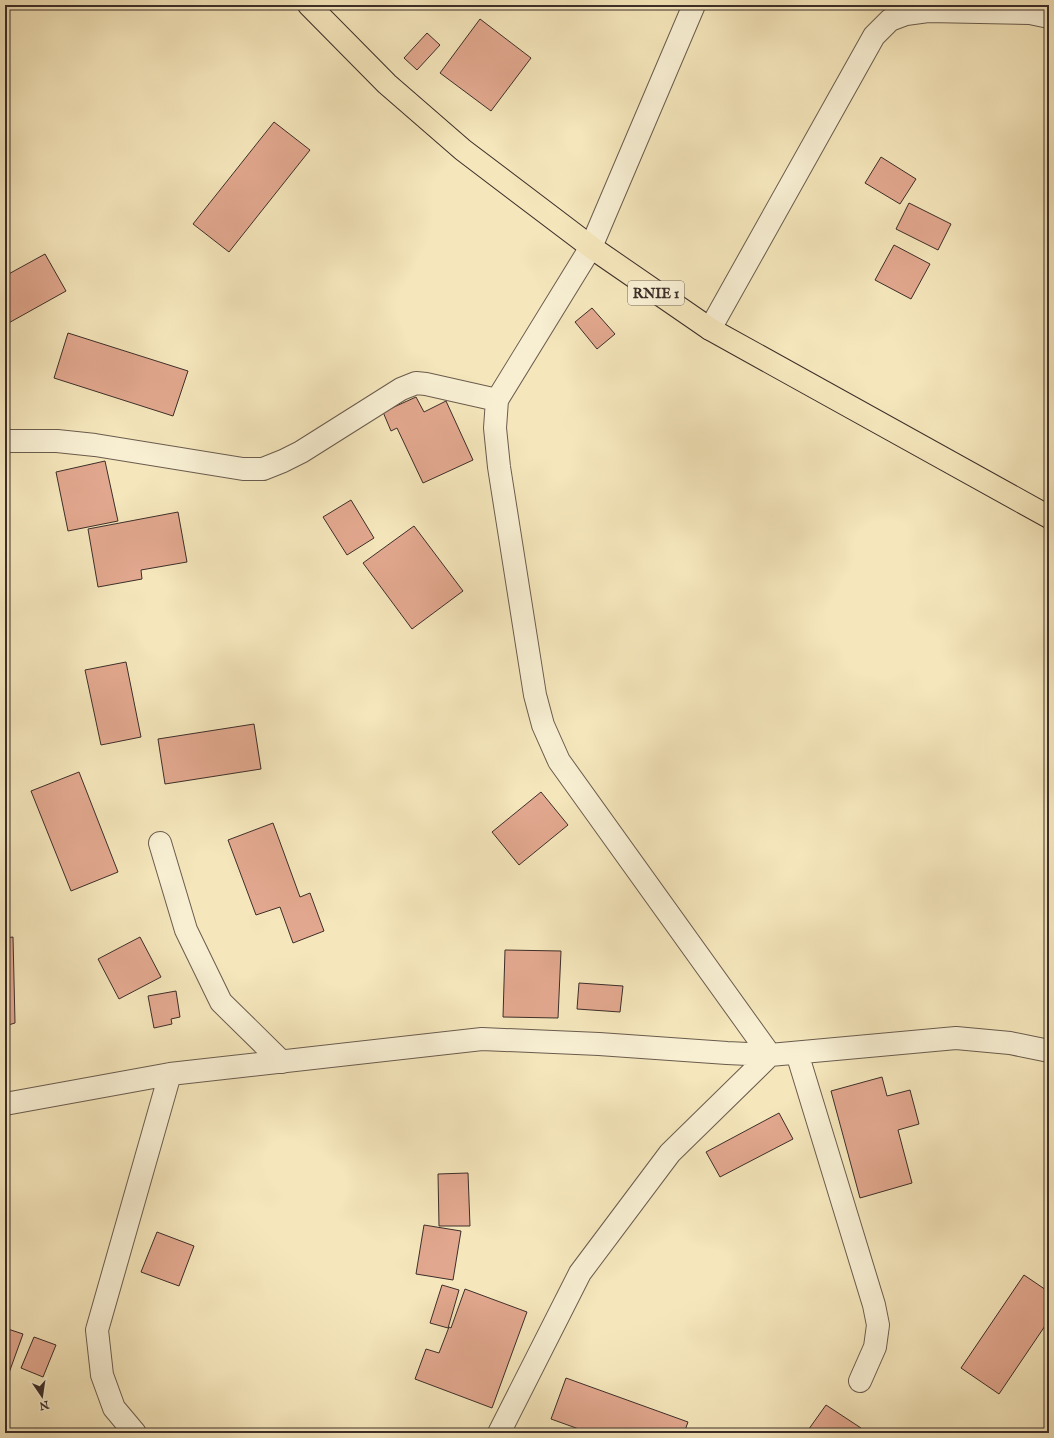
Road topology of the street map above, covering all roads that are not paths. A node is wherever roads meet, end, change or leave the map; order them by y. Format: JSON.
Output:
{"nodes":[{"id":1,"x":309,"y":5,"type":"edge"},
{"id":2,"x":694,"y":5,"type":"edge"},
{"id":3,"x":1049,"y":17,"type":"edge"},
{"id":4,"x":591,"y":248,"type":"junction"},
{"id":5,"x":710,"y":329,"type":"junction"},
{"id":6,"x":497,"y":400,"type":"junction"},
{"id":7,"x":5,"y":441,"type":"edge"},
{"id":8,"x":1049,"y":517,"type":"edge"},
{"id":9,"x":160,"y":843,"type":"dead end"},
{"id":10,"x":1049,"y":1051,"type":"edge"},
{"id":11,"x":797,"y":1053,"type":"junction"},
{"id":12,"x":770,"y":1055,"type":"junction"},
{"id":13,"x":282,"y":1062,"type":"junction"},
{"id":14,"x":170,"y":1074,"type":"junction"},
{"id":15,"x":5,"y":1104,"type":"edge"},
{"id":16,"x":860,"y":1381,"type":"dead end"},
{"id":17,"x":135,"y":1433,"type":"edge"},
{"id":18,"x":499,"y":1433,"type":"edge"}],
"edges":[{"from":1,"to":4,"type":"highway","number":"RNIE 1"},
{"from":2,"to":4,"type":"street"},
{"from":3,"to":5,"type":"street"},
{"from":4,"to":5,"type":"highway","number":"RNIE 1"},
{"from":4,"to":6,"type":"street"},
{"from":5,"to":8,"type":"highway","number":"RNIE 1"},
{"from":6,"to":7,"type":"street"},
{"from":6,"to":12,"type":"street"},
{"from":9,"to":13,"type":"street"},
{"from":10,"to":11,"type":"street"},
{"from":11,"to":12,"type":"street"},
{"from":11,"to":16,"type":"street"},
{"from":12,"to":13,"type":"street"},
{"from":12,"to":18,"type":"street"},
{"from":13,"to":14,"type":"street"},
{"from":14,"to":15,"type":"street"},
{"from":14,"to":17,"type":"street"}]}
